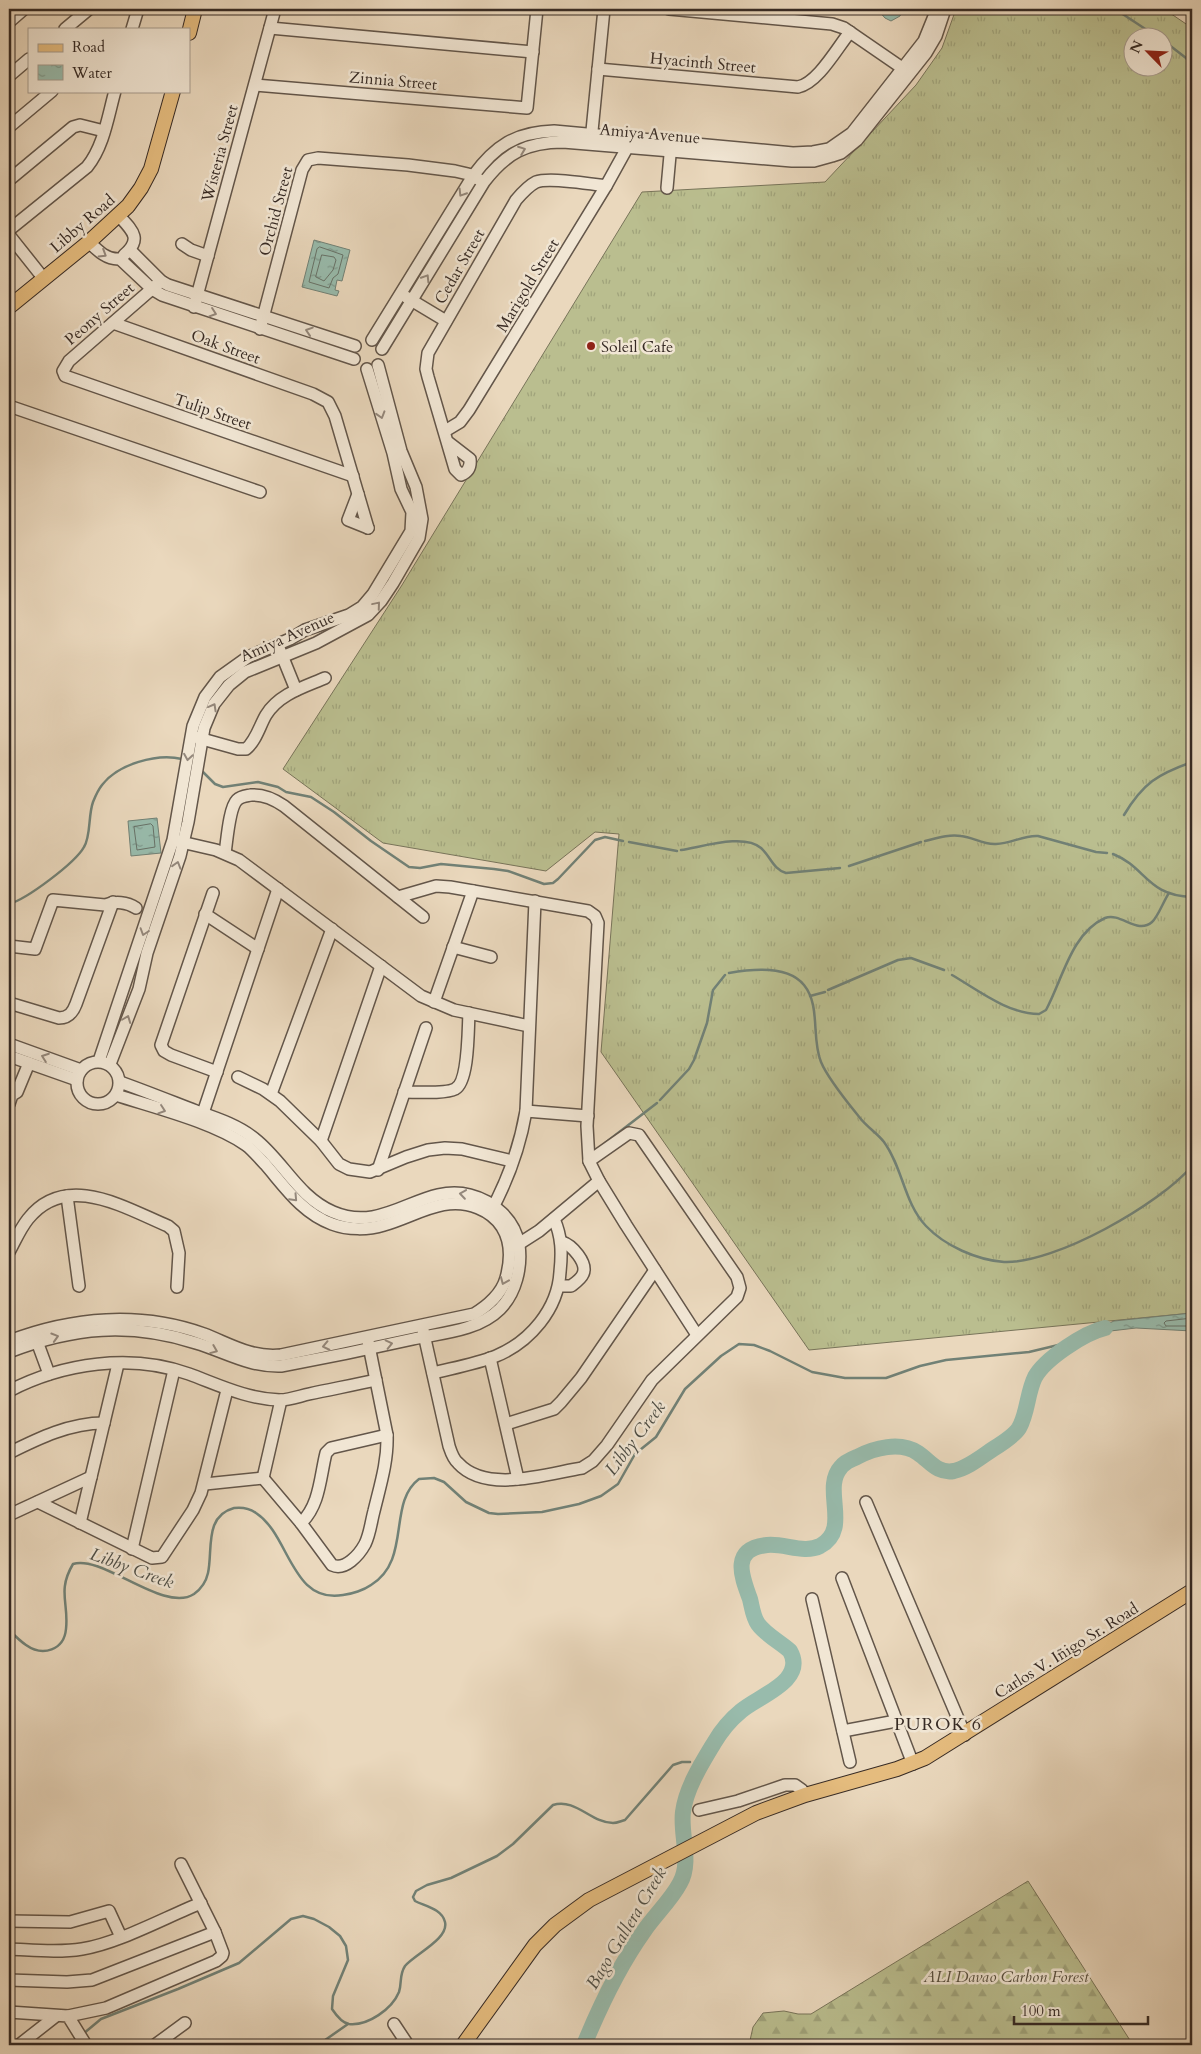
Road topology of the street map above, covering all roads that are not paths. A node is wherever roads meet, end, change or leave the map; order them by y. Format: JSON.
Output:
{"nodes":[{"id":1,"x":24,"y":9,"type":"edge"},
{"id":2,"x":89,"y":9,"type":"edge"},
{"id":3,"x":138,"y":9,"type":"edge"},
{"id":4,"x":195,"y":9,"type":"edge"},
{"id":5,"x":275,"y":9,"type":"edge"},
{"id":6,"x":538,"y":9,"type":"edge"},
{"id":7,"x":604,"y":9,"type":"edge"},
{"id":8,"x":669,"y":9,"type":"edge"},
{"id":9,"x":936,"y":9,"type":"edge"},
{"id":10,"x":945,"y":9,"type":"edge"},
{"id":11,"x":9,"y":22,"type":"edge"},
{"id":12,"x":66,"y":28,"type":"edge"},
{"id":13,"x":132,"y":28,"type":"edge"},
{"id":14,"x":270,"y":28,"type":"junction"},
{"id":15,"x":190,"y":29,"type":"edge"},
{"id":16,"x":850,"y":32,"type":"junction"},
{"id":17,"x":533,"y":52,"type":"junction"},
{"id":18,"x":28,"y":60,"type":"edge"},
{"id":19,"x":598,"y":69,"type":"junction"},
{"id":20,"x":907,"y":71,"type":"junction"},
{"id":21,"x":9,"y":76,"type":"edge"},
{"id":22,"x":255,"y":85,"type":"junction"},
{"id":23,"x":51,"y":92,"type":"edge"},
{"id":24,"x":115,"y":92,"type":"edge"},
{"id":25,"x":173,"y":92,"type":"edge"},
{"id":26,"x":9,"y":127,"type":"edge"},
{"id":27,"x":104,"y":131,"type":"junction"},
{"id":28,"x":591,"y":139,"type":"junction"},
{"id":29,"x":628,"y":143,"type":"junction"},
{"id":30,"x":670,"y":147,"type":"junction"},
{"id":31,"x":473,"y":176,"type":"junction"},
{"id":32,"x":9,"y":180,"type":"edge"},
{"id":33,"x":484,"y":182,"type":"junction"},
{"id":34,"x":606,"y":186,"type":"junction"},
{"id":35,"x":666,"y":188,"type":"dead end"},
{"id":36,"x":119,"y":216,"type":"junction"},
{"id":37,"x":9,"y":230,"type":"edge"},
{"id":38,"x":9,"y":236,"type":"edge"},
{"id":39,"x":89,"y":242,"type":"junction"},
{"id":40,"x":182,"y":244,"type":"dead end"},
{"id":41,"x":130,"y":250,"type":"junction"},
{"id":42,"x":208,"y":256,"type":"junction"},
{"id":43,"x":120,"y":259,"type":"junction"},
{"id":44,"x":44,"y":279,"type":"junction"},
{"id":45,"x":162,"y":281,"type":"junction"},
{"id":46,"x":152,"y":289,"type":"junction"},
{"id":47,"x":401,"y":294,"type":"junction"},
{"id":48,"x":197,"y":295,"type":"junction"},
{"id":49,"x":412,"y":300,"type":"junction"},
{"id":50,"x":194,"y":306,"type":"junction"},
{"id":51,"x":9,"y":308,"type":"edge"},
{"id":52,"x":263,"y":317,"type":"junction"},
{"id":53,"x":446,"y":321,"type":"junction"},
{"id":54,"x":113,"y":323,"type":"junction"},
{"id":55,"x":260,"y":329,"type":"junction"},
{"id":56,"x":372,"y":340,"type":"junction"},
{"id":57,"x":355,"y":346,"type":"junction"},
{"id":58,"x":382,"y":349,"type":"junction"},
{"id":59,"x":354,"y":359,"type":"junction"},
{"id":60,"x":372,"y":367,"type":"junction"},
{"id":61,"x":64,"y":374,"type":"joint"},
{"id":62,"x":9,"y":406,"type":"edge"},
{"id":63,"x":447,"y":437,"type":"joint"},
{"id":64,"x":353,"y":476,"type":"junction"},
{"id":65,"x":260,"y":492,"type":"dead end"},
{"id":66,"x":358,"y":494,"type":"dead end"},
{"id":67,"x":350,"y":619,"type":"junction"},
{"id":68,"x":280,"y":650,"type":"junction"},
{"id":69,"x":325,"y":678,"type":"dead end"},
{"id":70,"x":296,"y":690,"type":"junction"},
{"id":71,"x":196,"y":738,"type":"junction"},
{"id":72,"x":178,"y":841,"type":"junction"},
{"id":73,"x":225,"y":853,"type":"junction"},
{"id":74,"x":278,"y":889,"type":"junction"},
{"id":75,"x":472,"y":891,"type":"junction"},
{"id":76,"x":213,"y":893,"type":"dead end"},
{"id":77,"x":398,"y":897,"type":"junction"},
{"id":78,"x":535,"y":901,"type":"junction"},
{"id":79,"x":109,"y":905,"type":"junction"},
{"id":80,"x":156,"y":911,"type":"junction"},
{"id":81,"x":206,"y":914,"type":"junction"},
{"id":82,"x":423,"y":917,"type":"dead end"},
{"id":83,"x":332,"y":929,"type":"junction"},
{"id":84,"x":9,"y":946,"type":"edge"},
{"id":85,"x":453,"y":947,"type":"junction"},
{"id":86,"x":258,"y":949,"type":"junction"},
{"id":87,"x":491,"y":957,"type":"dead end"},
{"id":88,"x":381,"y":966,"type":"junction"},
{"id":89,"x":434,"y":1002,"type":"junction"},
{"id":90,"x":9,"y":1003,"type":"edge"},
{"id":91,"x":469,"y":1013,"type":"junction"},
{"id":92,"x":530,"y":1026,"type":"junction"},
{"id":93,"x":426,"y":1028,"type":"dead end"},
{"id":94,"x":9,"y":1044,"type":"edge"},
{"id":95,"x":9,"y":1056,"type":"edge"},
{"id":96,"x":26,"y":1062,"type":"junction"},
{"id":97,"x":105,"y":1063,"type":"junction"},
{"id":98,"x":217,"y":1072,"type":"junction"},
{"id":99,"x":79,"y":1075,"type":"junction"},
{"id":100,"x":238,"y":1077,"type":"dead end"},
{"id":101,"x":120,"y":1082,"type":"junction"},
{"id":102,"x":404,"y":1092,"type":"junction"},
{"id":103,"x":271,"y":1094,"type":"junction"},
{"id":104,"x":116,"y":1095,"type":"junction"},
{"id":105,"x":11,"y":1100,"type":"edge"},
{"id":106,"x":526,"y":1111,"type":"junction"},
{"id":107,"x":588,"y":1116,"type":"junction"},
{"id":108,"x":201,"y":1118,"type":"junction"},
{"id":109,"x":321,"y":1141,"type":"junction"},
{"id":110,"x":512,"y":1161,"type":"junction"},
{"id":111,"x":589,"y":1161,"type":"junction"},
{"id":112,"x":378,"y":1170,"type":"junction"},
{"id":113,"x":599,"y":1181,"type":"junction"},
{"id":114,"x":67,"y":1196,"type":"junction"},
{"id":115,"x":492,"y":1210,"type":"junction"},
{"id":116,"x":554,"y":1219,"type":"junction"},
{"id":117,"x":562,"y":1242,"type":"junction"},
{"id":118,"x":514,"y":1247,"type":"junction"},
{"id":119,"x":9,"y":1252,"type":"edge"},
{"id":120,"x":655,"y":1270,"type":"junction"},
{"id":121,"x":79,"y":1286,"type":"dead end"},
{"id":122,"x":559,"y":1286,"type":"junction"},
{"id":123,"x":177,"y":1287,"type":"dead end"},
{"id":124,"x":423,"y":1331,"type":"junction"},
{"id":125,"x":697,"y":1336,"type":"junction"},
{"id":126,"x":36,"y":1338,"type":"junction"},
{"id":127,"x":9,"y":1341,"type":"edge"},
{"id":128,"x":369,"y":1343,"type":"junction"},
{"id":129,"x":9,"y":1352,"type":"edge"},
{"id":130,"x":490,"y":1358,"type":"junction"},
{"id":131,"x":118,"y":1364,"type":"junction"},
{"id":132,"x":174,"y":1370,"type":"junction"},
{"id":133,"x":433,"y":1373,"type":"junction"},
{"id":134,"x":50,"y":1374,"type":"junction"},
{"id":135,"x":376,"y":1380,"type":"junction"},
{"id":136,"x":227,"y":1390,"type":"junction"},
{"id":137,"x":9,"y":1391,"type":"edge"},
{"id":138,"x":281,"y":1400,"type":"junction"},
{"id":139,"x":104,"y":1423,"type":"junction"},
{"id":140,"x":506,"y":1424,"type":"junction"},
{"id":141,"x":387,"y":1435,"type":"junction"},
{"id":142,"x":9,"y":1453,"type":"edge"},
{"id":143,"x":91,"y":1477,"type":"junction"},
{"id":144,"x":263,"y":1478,"type":"junction"},
{"id":145,"x":518,"y":1478,"type":"junction"},
{"id":146,"x":205,"y":1484,"type":"junction"},
{"id":147,"x":38,"y":1502,"type":"junction"},
{"id":148,"x":866,"y":1502,"type":"dead end"},
{"id":149,"x":9,"y":1515,"type":"edge"},
{"id":150,"x":301,"y":1522,"type":"junction"},
{"id":151,"x":80,"y":1523,"type":"junction"},
{"id":152,"x":132,"y":1549,"type":"junction"},
{"id":153,"x":842,"y":1578,"type":"dead end"},
{"id":154,"x":1192,"y":1591,"type":"edge"},
{"id":155,"x":812,"y":1600,"type":"dead end"},
{"id":156,"x":896,"y":1721,"type":"junction"},
{"id":157,"x":843,"y":1731,"type":"junction"},
{"id":158,"x":965,"y":1734,"type":"junction"},
{"id":159,"x":850,"y":1762,"type":"dead end"},
{"id":160,"x":913,"y":1764,"type":"junction"},
{"id":161,"x":805,"y":1794,"type":"junction"},
{"id":162,"x":699,"y":1810,"type":"dead end"},
{"id":163,"x":181,"y":1864,"type":"dead end"},
{"id":164,"x":201,"y":1903,"type":"junction"},
{"id":165,"x":9,"y":1921,"type":"edge"},
{"id":166,"x":215,"y":1932,"type":"junction"},
{"id":167,"x":121,"y":1937,"type":"junction"},
{"id":168,"x":9,"y":1950,"type":"edge"},
{"id":169,"x":9,"y":1980,"type":"edge"},
{"id":170,"x":9,"y":2013,"type":"edge"},
{"id":171,"x":56,"y":2016,"type":"junction"},
{"id":172,"x":68,"y":2016,"type":"junction"},
{"id":173,"x":185,"y":2023,"type":"dead end"},
{"id":174,"x":394,"y":2024,"type":"dead end"},
{"id":175,"x":82,"y":2040,"type":"edge"},
{"id":176,"x":22,"y":2043,"type":"edge"},
{"id":177,"x":155,"y":2045,"type":"edge"},
{"id":178,"x":408,"y":2045,"type":"edge"},
{"id":179,"x":462,"y":2045,"type":"edge"}],
"edges":[{"from":1,"to":11,"type":"street"},
{"from":2,"to":12,"type":"street"},
{"from":3,"to":13,"type":"street"},
{"from":4,"to":15,"type":"main road"},
{"from":5,"to":14,"type":"street","name":"Wisteria Street"},
{"from":6,"to":17,"type":"street"},
{"from":7,"to":19,"type":"street"},
{"from":8,"to":16,"type":"street"},
{"from":9,"to":20,"type":"street","name":"Amiya Avenue"},
{"from":10,"to":20,"type":"street","name":"Amiya Avenue"},
{"from":14,"to":17,"type":"street"},
{"from":14,"to":22,"type":"street","name":"Wisteria Street"},
{"from":16,"to":19,"type":"street","name":"Hyacinth Street"},
{"from":16,"to":20,"type":"street"},
{"from":17,"to":22,"type":"street","name":"Zinnia Street"},
{"from":18,"to":21,"type":"street"},
{"from":19,"to":28,"type":"street"},
{"from":20,"to":30,"type":"street","name":"Amiya Avenue"},
{"from":22,"to":42,"type":"street","name":"Wisteria Street"},
{"from":23,"to":26,"type":"street"},
{"from":24,"to":27,"type":"street"},
{"from":25,"to":36,"type":"main road","name":"Libby Road"},
{"from":27,"to":32,"type":"street"},
{"from":27,"to":37,"type":"street"},
{"from":28,"to":29,"type":"street","name":"Amiya Avenue"},
{"from":28,"to":31,"type":"street","name":"Amiya Avenue"},
{"from":33,"to":28,"type":"street","name":"Amiya Avenue","one_way":true},
{"from":29,"to":30,"type":"street","name":"Amiya Avenue"},
{"from":29,"to":34,"type":"street","name":"Marigold Street"},
{"from":30,"to":35,"type":"street"},
{"from":31,"to":33,"type":"street","name":"Orchid Street"},
{"from":31,"to":47,"type":"street","name":"Amiya Avenue","one_way":true},
{"from":31,"to":52,"type":"street","name":"Orchid Street"},
{"from":49,"to":33,"type":"street","name":"Amiya Avenue","one_way":true},
{"from":34,"to":53,"type":"street","name":"Cedar Street"},
{"from":34,"to":63,"type":"street","name":"Marigold Street"},
{"from":36,"to":39,"type":"main road","name":"Libby Road"},
{"from":36,"to":41,"type":"street"},
{"from":38,"to":44,"type":"street"},
{"from":39,"to":43,"type":"street","one_way":true},
{"from":39,"to":44,"type":"main road","name":"Libby Road"},
{"from":40,"to":42,"type":"street"},
{"from":41,"to":43,"type":"street"},
{"from":41,"to":45,"type":"street"},
{"from":42,"to":48,"type":"street","name":"Wisteria Street"},
{"from":43,"to":46,"type":"street"},
{"from":44,"to":51,"type":"main road","name":"Libby Road"},
{"from":45,"to":46,"type":"street","name":"Peony Street"},
{"from":45,"to":48,"type":"street"},
{"from":46,"to":50,"type":"street"},
{"from":46,"to":54,"type":"street","name":"Peony Street"},
{"from":47,"to":49,"type":"street"},
{"from":47,"to":56,"type":"street","name":"Amiya Avenue"},
{"from":48,"to":50,"type":"street","name":"Wisteria Street"},
{"from":48,"to":52,"type":"street"},
{"from":49,"to":53,"type":"street"},
{"from":49,"to":58,"type":"street","name":"Amiya Avenue"},
{"from":50,"to":55,"type":"street","one_way":true},
{"from":52,"to":55,"type":"street","name":"Orchid Street"},
{"from":57,"to":52,"type":"street","one_way":true},
{"from":53,"to":63,"type":"street","name":"Cedar Street"},
{"from":54,"to":61,"type":"street","name":"Peony Street"},
{"from":54,"to":64,"type":"street","name":"Oak Street"},
{"from":55,"to":59,"type":"street"},
{"from":56,"to":57,"type":"street"},
{"from":56,"to":58,"type":"street"},
{"from":57,"to":59,"type":"street"},
{"from":58,"to":60,"type":"street"},
{"from":59,"to":60,"type":"street"},
{"from":60,"to":67,"type":"street","name":"Amiya Avenue"},
{"from":61,"to":64,"type":"street","name":"Tulip Street"},
{"from":62,"to":65,"type":"street"},
{"from":64,"to":66,"type":"street"},
{"from":67,"to":68,"type":"street","name":"Amiya Avenue"},
{"from":67,"to":68,"type":"street","name":"Amiya Avenue"},
{"from":68,"to":70,"type":"street"},
{"from":68,"to":71,"type":"street","name":"Amiya Avenue"},
{"from":69,"to":70,"type":"street"},
{"from":70,"to":71,"type":"street"},
{"from":71,"to":72,"type":"street","name":"Amiya Avenue"},
{"from":72,"to":73,"type":"street"},
{"from":72,"to":80,"type":"street","name":"Amiya Avenue"},
{"from":73,"to":74,"type":"street"},
{"from":73,"to":77,"type":"street"},
{"from":74,"to":83,"type":"street"},
{"from":74,"to":86,"type":"street"},
{"from":75,"to":77,"type":"street"},
{"from":75,"to":78,"type":"street"},
{"from":75,"to":85,"type":"street"},
{"from":76,"to":81,"type":"street"},
{"from":77,"to":82,"type":"street"},
{"from":78,"to":92,"type":"street"},
{"from":78,"to":107,"type":"street"},
{"from":79,"to":80,"type":"street"},
{"from":79,"to":84,"type":"street"},
{"from":79,"to":90,"type":"street"},
{"from":80,"to":97,"type":"street","name":"Amiya Avenue"},
{"from":81,"to":86,"type":"street"},
{"from":81,"to":98,"type":"street"},
{"from":83,"to":88,"type":"street"},
{"from":83,"to":103,"type":"street"},
{"from":85,"to":87,"type":"street"},
{"from":85,"to":89,"type":"street"},
{"from":86,"to":98,"type":"street"},
{"from":88,"to":89,"type":"street"},
{"from":88,"to":109,"type":"street"},
{"from":89,"to":91,"type":"street"},
{"from":91,"to":92,"type":"street"},
{"from":91,"to":102,"type":"street"},
{"from":92,"to":106,"type":"street"},
{"from":93,"to":102,"type":"street"},
{"from":99,"to":94,"type":"street","one_way":true},
{"from":95,"to":96,"type":"street"},
{"from":96,"to":99,"type":"street"},
{"from":96,"to":105,"type":"street"},
{"from":97,"to":99,"type":"street"},
{"from":97,"to":101,"type":"street"},
{"from":98,"to":108,"type":"street"},
{"from":99,"to":104,"type":"street"},
{"from":100,"to":103,"type":"street"},
{"from":101,"to":104,"type":"street"},
{"from":101,"to":108,"type":"street"},
{"from":102,"to":112,"type":"street"},
{"from":103,"to":109,"type":"street"},
{"from":104,"to":108,"type":"street","one_way":true},
{"from":106,"to":107,"type":"street"},
{"from":106,"to":110,"type":"street"},
{"from":107,"to":111,"type":"street"},
{"from":108,"to":115,"type":"street"},
{"from":109,"to":112,"type":"street"},
{"from":110,"to":112,"type":"street"},
{"from":110,"to":115,"type":"street"},
{"from":111,"to":113,"type":"street"},
{"from":111,"to":125,"type":"street"},
{"from":113,"to":116,"type":"street"},
{"from":113,"to":120,"type":"street"},
{"from":114,"to":119,"type":"street"},
{"from":114,"to":121,"type":"street"},
{"from":114,"to":123,"type":"street"},
{"from":115,"to":118,"type":"street"},
{"from":116,"to":117,"type":"street"},
{"from":116,"to":118,"type":"street"},
{"from":117,"to":122,"type":"street"},
{"from":117,"to":122,"type":"street"},
{"from":118,"to":124,"type":"street"},
{"from":120,"to":125,"type":"street"},
{"from":120,"to":140,"type":"street"},
{"from":122,"to":130,"type":"street"},
{"from":124,"to":128,"type":"street"},
{"from":124,"to":133,"type":"street"},
{"from":125,"to":145,"type":"street"},
{"from":126,"to":127,"type":"street"},
{"from":126,"to":128,"type":"street"},
{"from":126,"to":129,"type":"street"},
{"from":126,"to":134,"type":"street"},
{"from":128,"to":135,"type":"street"},
{"from":130,"to":133,"type":"street"},
{"from":130,"to":140,"type":"street"},
{"from":131,"to":132,"type":"street"},
{"from":131,"to":134,"type":"street"},
{"from":131,"to":139,"type":"street"},
{"from":132,"to":136,"type":"street"},
{"from":132,"to":152,"type":"street"},
{"from":133,"to":145,"type":"street"},
{"from":134,"to":137,"type":"street"},
{"from":135,"to":138,"type":"street"},
{"from":135,"to":141,"type":"street"},
{"from":136,"to":138,"type":"street"},
{"from":136,"to":146,"type":"street"},
{"from":138,"to":144,"type":"street"},
{"from":139,"to":142,"type":"street"},
{"from":139,"to":143,"type":"street"},
{"from":140,"to":145,"type":"street"},
{"from":141,"to":150,"type":"street"},
{"from":141,"to":150,"type":"street"},
{"from":143,"to":147,"type":"street"},
{"from":143,"to":151,"type":"street"},
{"from":144,"to":146,"type":"street"},
{"from":144,"to":150,"type":"street"},
{"from":146,"to":152,"type":"street"},
{"from":147,"to":149,"type":"street"},
{"from":147,"to":151,"type":"street"},
{"from":148,"to":158,"type":"street"},
{"from":151,"to":152,"type":"street"},
{"from":153,"to":156,"type":"street"},
{"from":154,"to":158,"type":"main road","name":"Carlos V. Iñigo Sr. Road"},
{"from":155,"to":157,"type":"street"},
{"from":156,"to":157,"type":"street"},
{"from":156,"to":160,"type":"street"},
{"from":157,"to":159,"type":"street"},
{"from":158,"to":160,"type":"main road","name":"Carlos V. Iñigo Sr. Road"},
{"from":160,"to":161,"type":"main road","name":"Carlos V. Iñigo Sr. Road"},
{"from":161,"to":162,"type":"street"},
{"from":161,"to":179,"type":"main road","name":"Carlos V. Iñigo Sr. Road"},
{"from":163,"to":164,"type":"street"},
{"from":164,"to":166,"type":"street"},
{"from":164,"to":167,"type":"street"},
{"from":165,"to":167,"type":"street"},
{"from":166,"to":169,"type":"street"},
{"from":166,"to":172,"type":"street"},
{"from":167,"to":168,"type":"street"},
{"from":170,"to":171,"type":"street"},
{"from":171,"to":172,"type":"street"},
{"from":171,"to":176,"type":"street"},
{"from":172,"to":175,"type":"street"},
{"from":173,"to":177,"type":"street"},
{"from":174,"to":178,"type":"street"}]}
